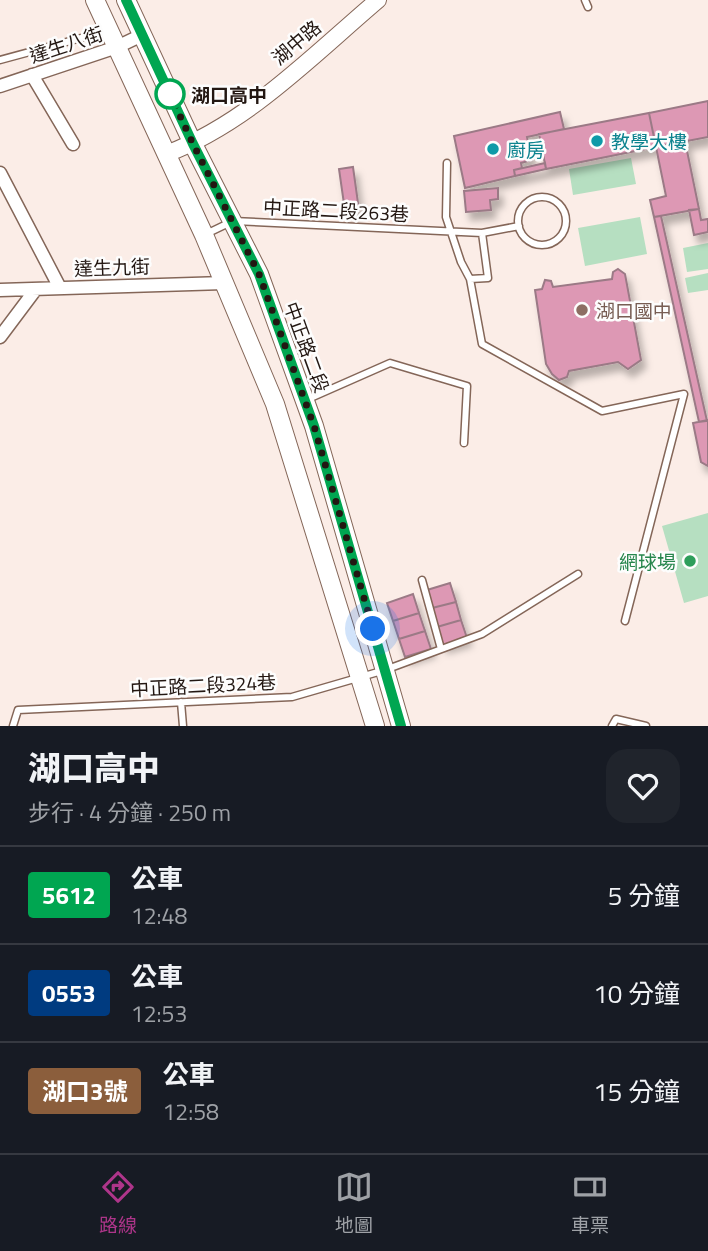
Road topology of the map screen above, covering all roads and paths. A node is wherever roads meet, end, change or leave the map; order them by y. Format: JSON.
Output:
{"nodes":[{"id":1,"x":94,"y":0,"type":"edge"},
{"id":2,"x":126,"y":0,"type":"edge"},
{"id":3,"x":378,"y":0,"type":"edge"},
{"id":4,"x":109,"y":30,"type":"junction"},
{"id":5,"x":142,"y":35,"type":"junction"},
{"id":6,"x":117,"y":47,"type":"junction"},
{"id":7,"x":0,"y":60,"type":"edge"},
{"id":8,"x":32,"y":75,"type":"junction"},
{"id":9,"x":0,"y":86,"type":"edge"},
{"id":10,"x":73,"y":144,"type":"dead end"},
{"id":11,"x":193,"y":144,"type":"junction"},
{"id":12,"x":166,"y":154,"type":"junction"},
{"id":13,"x":447,"y":163,"type":"dead end"},
{"id":14,"x":0,"y":173,"type":"edge"},
{"id":15,"x":233,"y":221,"type":"junction"},
{"id":16,"x":519,"y":226,"type":"junction"},
{"id":17,"x":450,"y":231,"type":"junction"},
{"id":18,"x":482,"y":233,"type":"junction"},
{"id":19,"x":204,"y":235,"type":"junction"},
{"id":20,"x":470,"y":279,"type":"junction"},
{"id":21,"x":225,"y":283,"type":"junction"},
{"id":22,"x":60,"y":288,"type":"junction"},
{"id":23,"x":36,"y":289,"type":"junction"},
{"id":24,"x":0,"y":290,"type":"edge"},
{"id":25,"x":0,"y":337,"type":"edge"},
{"id":26,"x":304,"y":400,"type":"junction"},
{"id":27,"x":464,"y":443,"type":"dead end"},
{"id":28,"x":578,"y":574,"type":"dead end"},
{"id":29,"x":422,"y":580,"type":"dead end"},
{"id":30,"x":625,"y":621,"type":"dead end"},
{"id":31,"x":441,"y":649,"type":"junction"},
{"id":32,"x":385,"y":670,"type":"junction"},
{"id":33,"x":361,"y":675,"type":"junction"},
{"id":34,"x":181,"y":702,"type":"junction"},
{"id":35,"x":13,"y":726,"type":"edge"},
{"id":36,"x":183,"y":726,"type":"edge"},
{"id":37,"x":375,"y":726,"type":"edge"},
{"id":38,"x":401,"y":726,"type":"edge"},
{"id":39,"x":612,"y":726,"type":"edge"},
{"id":40,"x":646,"y":726,"type":"edge"}],
"edges":[{"from":1,"to":4,"type":"main road"},
{"from":2,"to":5,"type":"main road","name":"中正路二段"},
{"from":3,"to":11,"type":"street","name":"湖中路"},
{"from":4,"to":6,"type":"main road"},
{"from":4,"to":7,"type":"lane"},
{"from":5,"to":6,"type":"street","name":"達生八街"},
{"from":5,"to":11,"type":"main road","name":"中正路二段"},
{"from":6,"to":8,"type":"street","name":"達生八街"},
{"from":6,"to":12,"type":"main road"},
{"from":8,"to":9,"type":"street","name":"達生八街"},
{"from":8,"to":10,"type":"street"},
{"from":11,"to":12,"type":"street","name":"湖中路"},
{"from":11,"to":15,"type":"main road","name":"中正路二段"},
{"from":12,"to":19,"type":"main road"},
{"from":13,"to":17,"type":"lane"},
{"from":14,"to":22,"type":"street"},
{"from":15,"to":17,"type":"lane","name":"中正路二段263巷"},
{"from":15,"to":19,"type":"lane","name":"中正路二段263巷"},
{"from":15,"to":26,"type":"main road","name":"中正路二段"},
{"from":16,"to":16,"type":"lane"},
{"from":16,"to":18,"type":"lane","name":"中正路二段263巷"},
{"from":17,"to":18,"type":"lane","name":"中正路二段263巷"},
{"from":17,"to":20,"type":"lane"},
{"from":18,"to":20,"type":"lane"},
{"from":19,"to":21,"type":"main road"},
{"from":20,"to":30,"type":"lane"},
{"from":21,"to":22,"type":"street","name":"達生九街"},
{"from":21,"to":33,"type":"main road"},
{"from":22,"to":23,"type":"street","name":"達生九街"},
{"from":23,"to":24,"type":"street","name":"達生九街"},
{"from":23,"to":25,"type":"street"},
{"from":26,"to":27,"type":"lane"},
{"from":26,"to":32,"type":"main road","name":"中正路二段"},
{"from":28,"to":31,"type":"lane","name":"中正路二段324巷"},
{"from":29,"to":31,"type":"lane"},
{"from":31,"to":32,"type":"lane","name":"中正路二段324巷"},
{"from":32,"to":33,"type":"lane","name":"中正路二段324巷"},
{"from":32,"to":38,"type":"main road","name":"中正路二段"},
{"from":33,"to":34,"type":"lane","name":"中正路二段324巷"},
{"from":33,"to":37,"type":"main road"},
{"from":34,"to":35,"type":"lane","name":"中正路二段324巷"},
{"from":34,"to":36,"type":"lane"},
{"from":39,"to":40,"type":"lane"}]}
